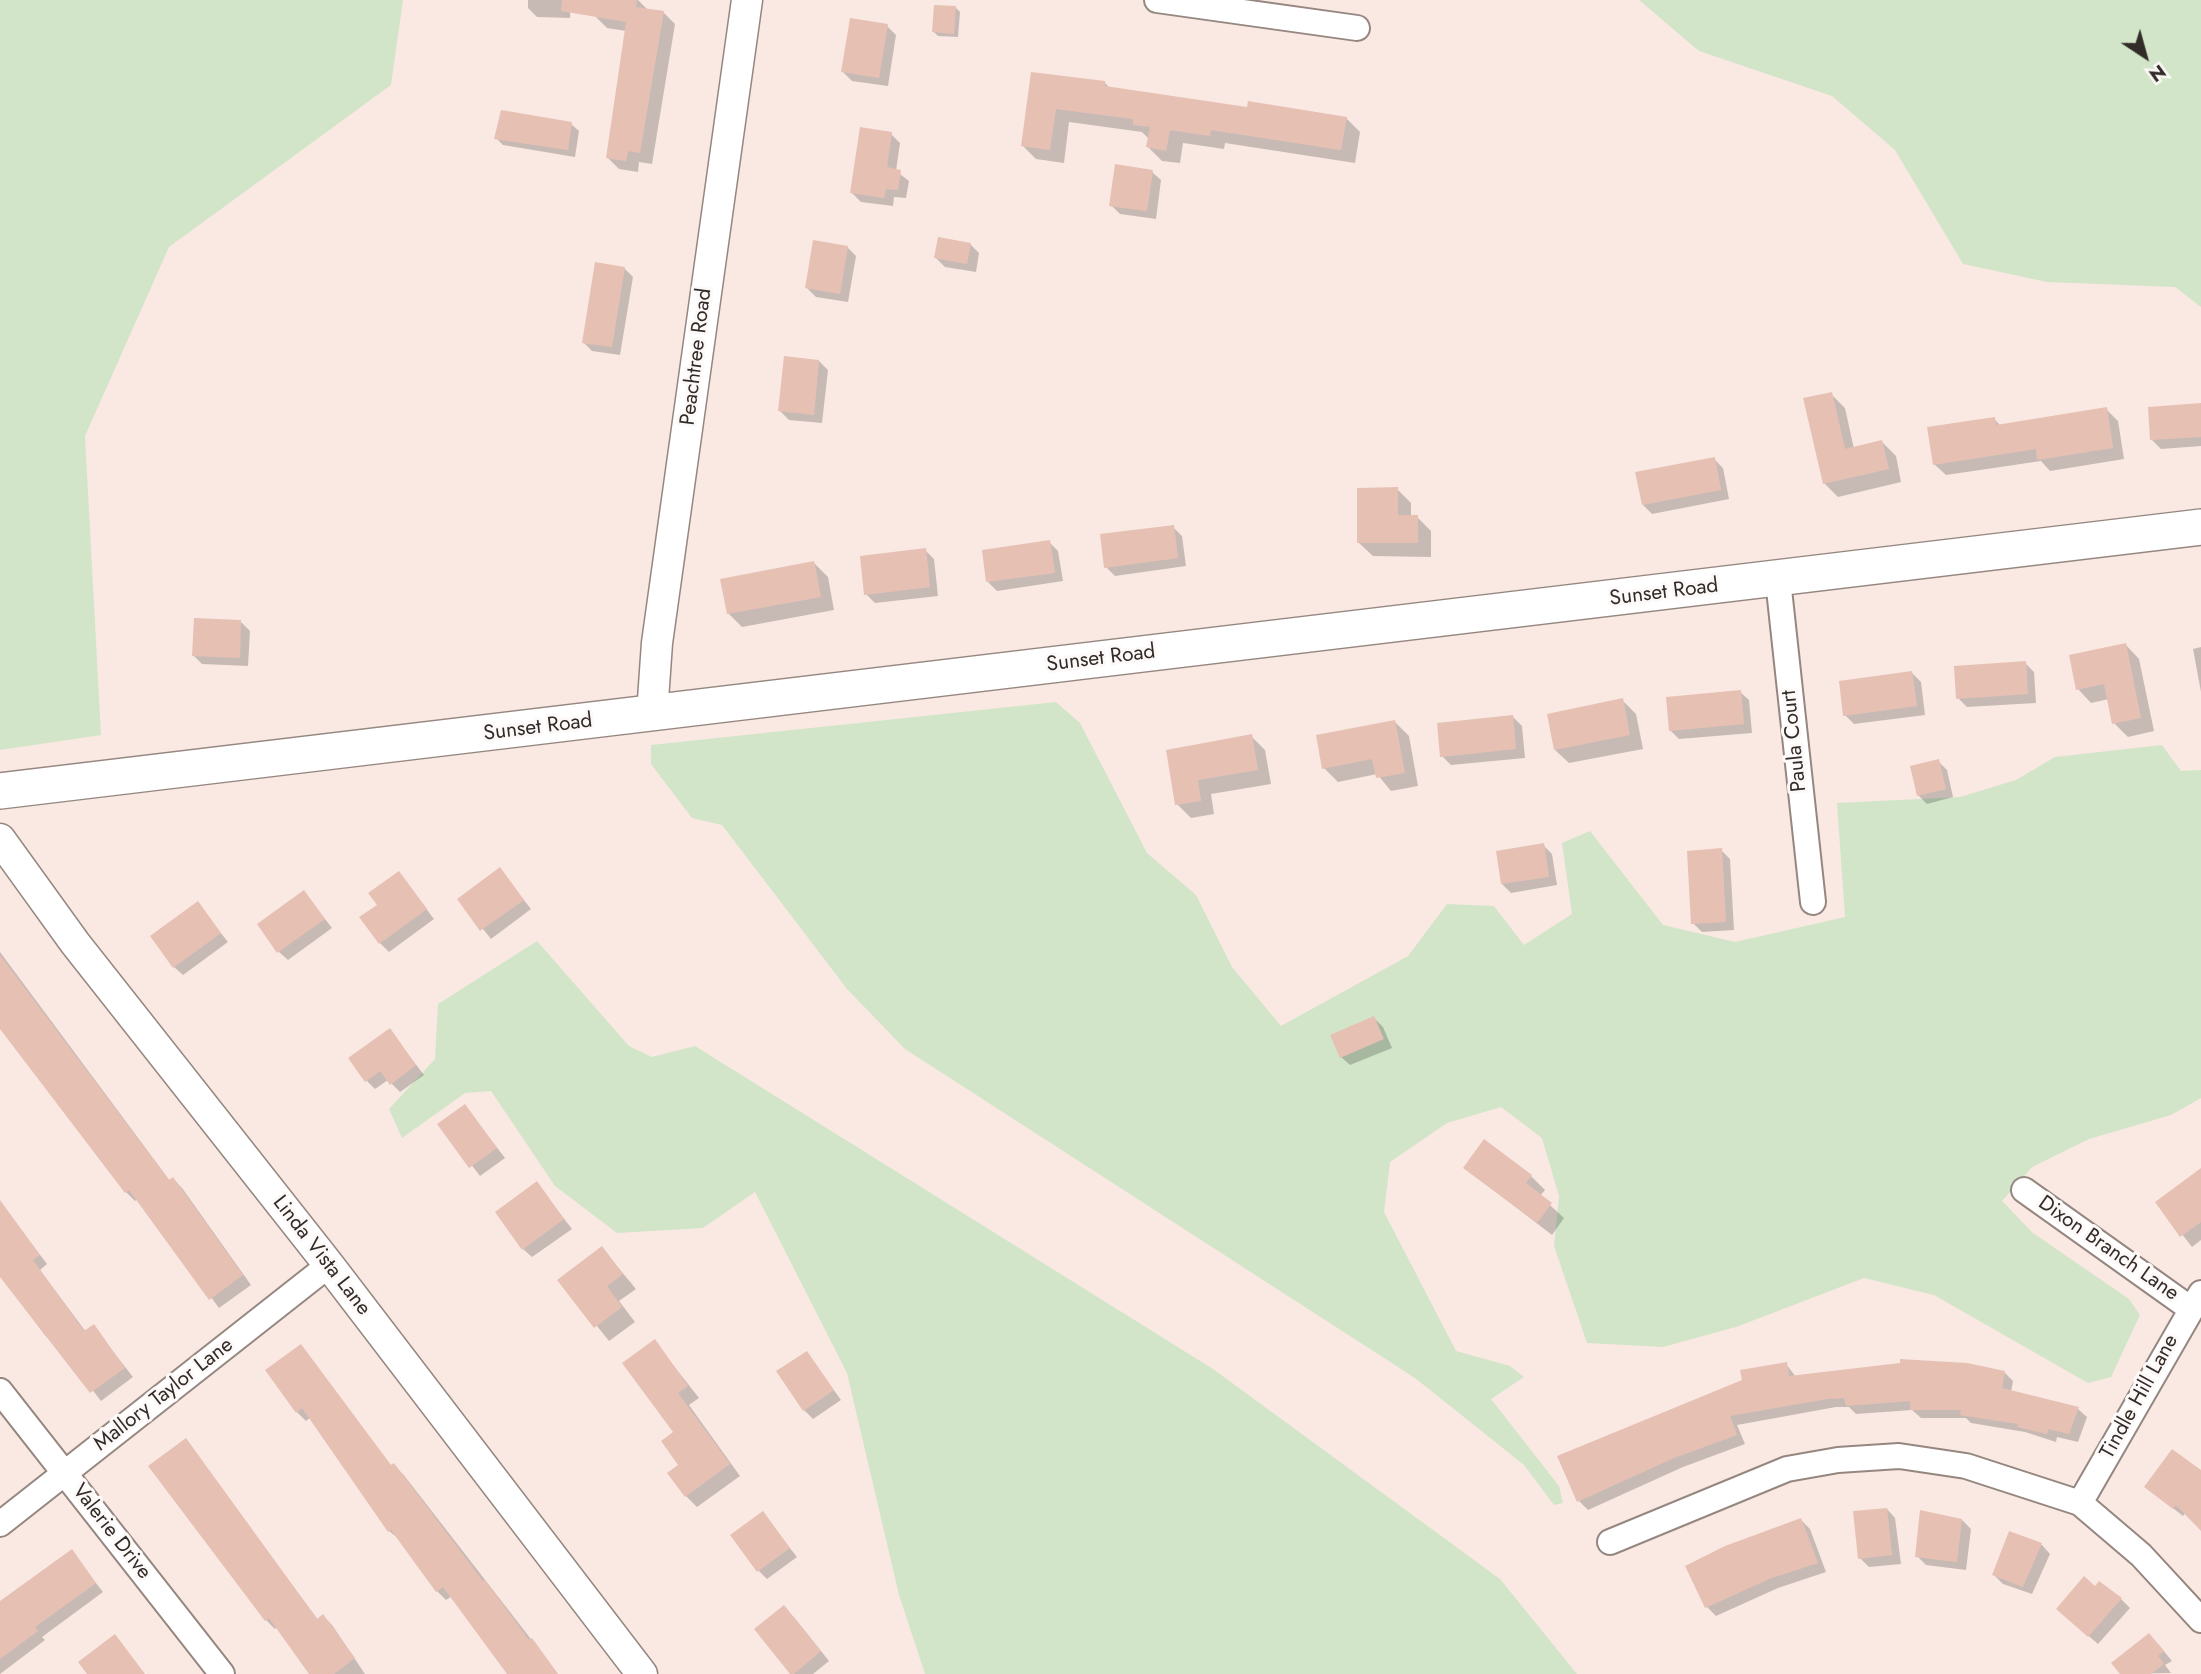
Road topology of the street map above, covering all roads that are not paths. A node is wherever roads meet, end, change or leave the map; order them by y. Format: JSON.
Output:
{"nodes":[{"id":1,"x":747,"y":0,"type":"edge"},
{"id":2,"x":1157,"y":0,"type":"edge"},
{"id":3,"x":1357,"y":28,"type":"dead end"},
{"id":4,"x":2201,"y":527,"type":"edge"},
{"id":5,"x":1778,"y":580,"type":"junction"},
{"id":6,"x":652,"y":714,"type":"junction"},
{"id":7,"x":0,"y":791,"type":"edge"},
{"id":8,"x":0,"y":839,"type":"edge"},
{"id":9,"x":1813,"y":902,"type":"dead end"},
{"id":10,"x":2024,"y":1190,"type":"dead end"},
{"id":11,"x":329,"y":1265,"type":"junction"},
{"id":12,"x":2196,"y":1301,"type":"edge"},
{"id":13,"x":0,"y":1391,"type":"edge"},
{"id":14,"x":65,"y":1473,"type":"junction"},
{"id":15,"x":2080,"y":1503,"type":"junction"},
{"id":16,"x":0,"y":1524,"type":"edge"},
{"id":17,"x":1610,"y":1542,"type":"dead end"},
{"id":18,"x":2201,"y":1620,"type":"edge"},
{"id":19,"x":222,"y":1674,"type":"edge"},
{"id":20,"x":642,"y":1674,"type":"edge"}],
"edges":[{"from":1,"to":6,"type":"street","name":"Peachtree Road"},
{"from":2,"to":3,"type":"street"},
{"from":4,"to":5,"type":"main road","name":"Sunset Road"},
{"from":5,"to":6,"type":"main road","name":"Sunset Road"},
{"from":5,"to":9,"type":"street","name":"Paula Court"},
{"from":6,"to":7,"type":"main road","name":"Sunset Road"},
{"from":8,"to":11,"type":"street","name":"Linda Vista Lane"},
{"from":10,"to":12,"type":"street","name":"Dixon Branch Lane"},
{"from":11,"to":14,"type":"street","name":"Mallory Taylor Lane"},
{"from":11,"to":20,"type":"street","name":"Linda Vista Lane"},
{"from":12,"to":15,"type":"street","name":"Tindle Hill Lane"},
{"from":13,"to":14,"type":"street","name":"Valerie Drive"},
{"from":14,"to":16,"type":"street","name":"Mallory Taylor Lane"},
{"from":14,"to":19,"type":"street","name":"Valerie Drive"},
{"from":15,"to":17,"type":"street"},
{"from":15,"to":18,"type":"street"}]}
